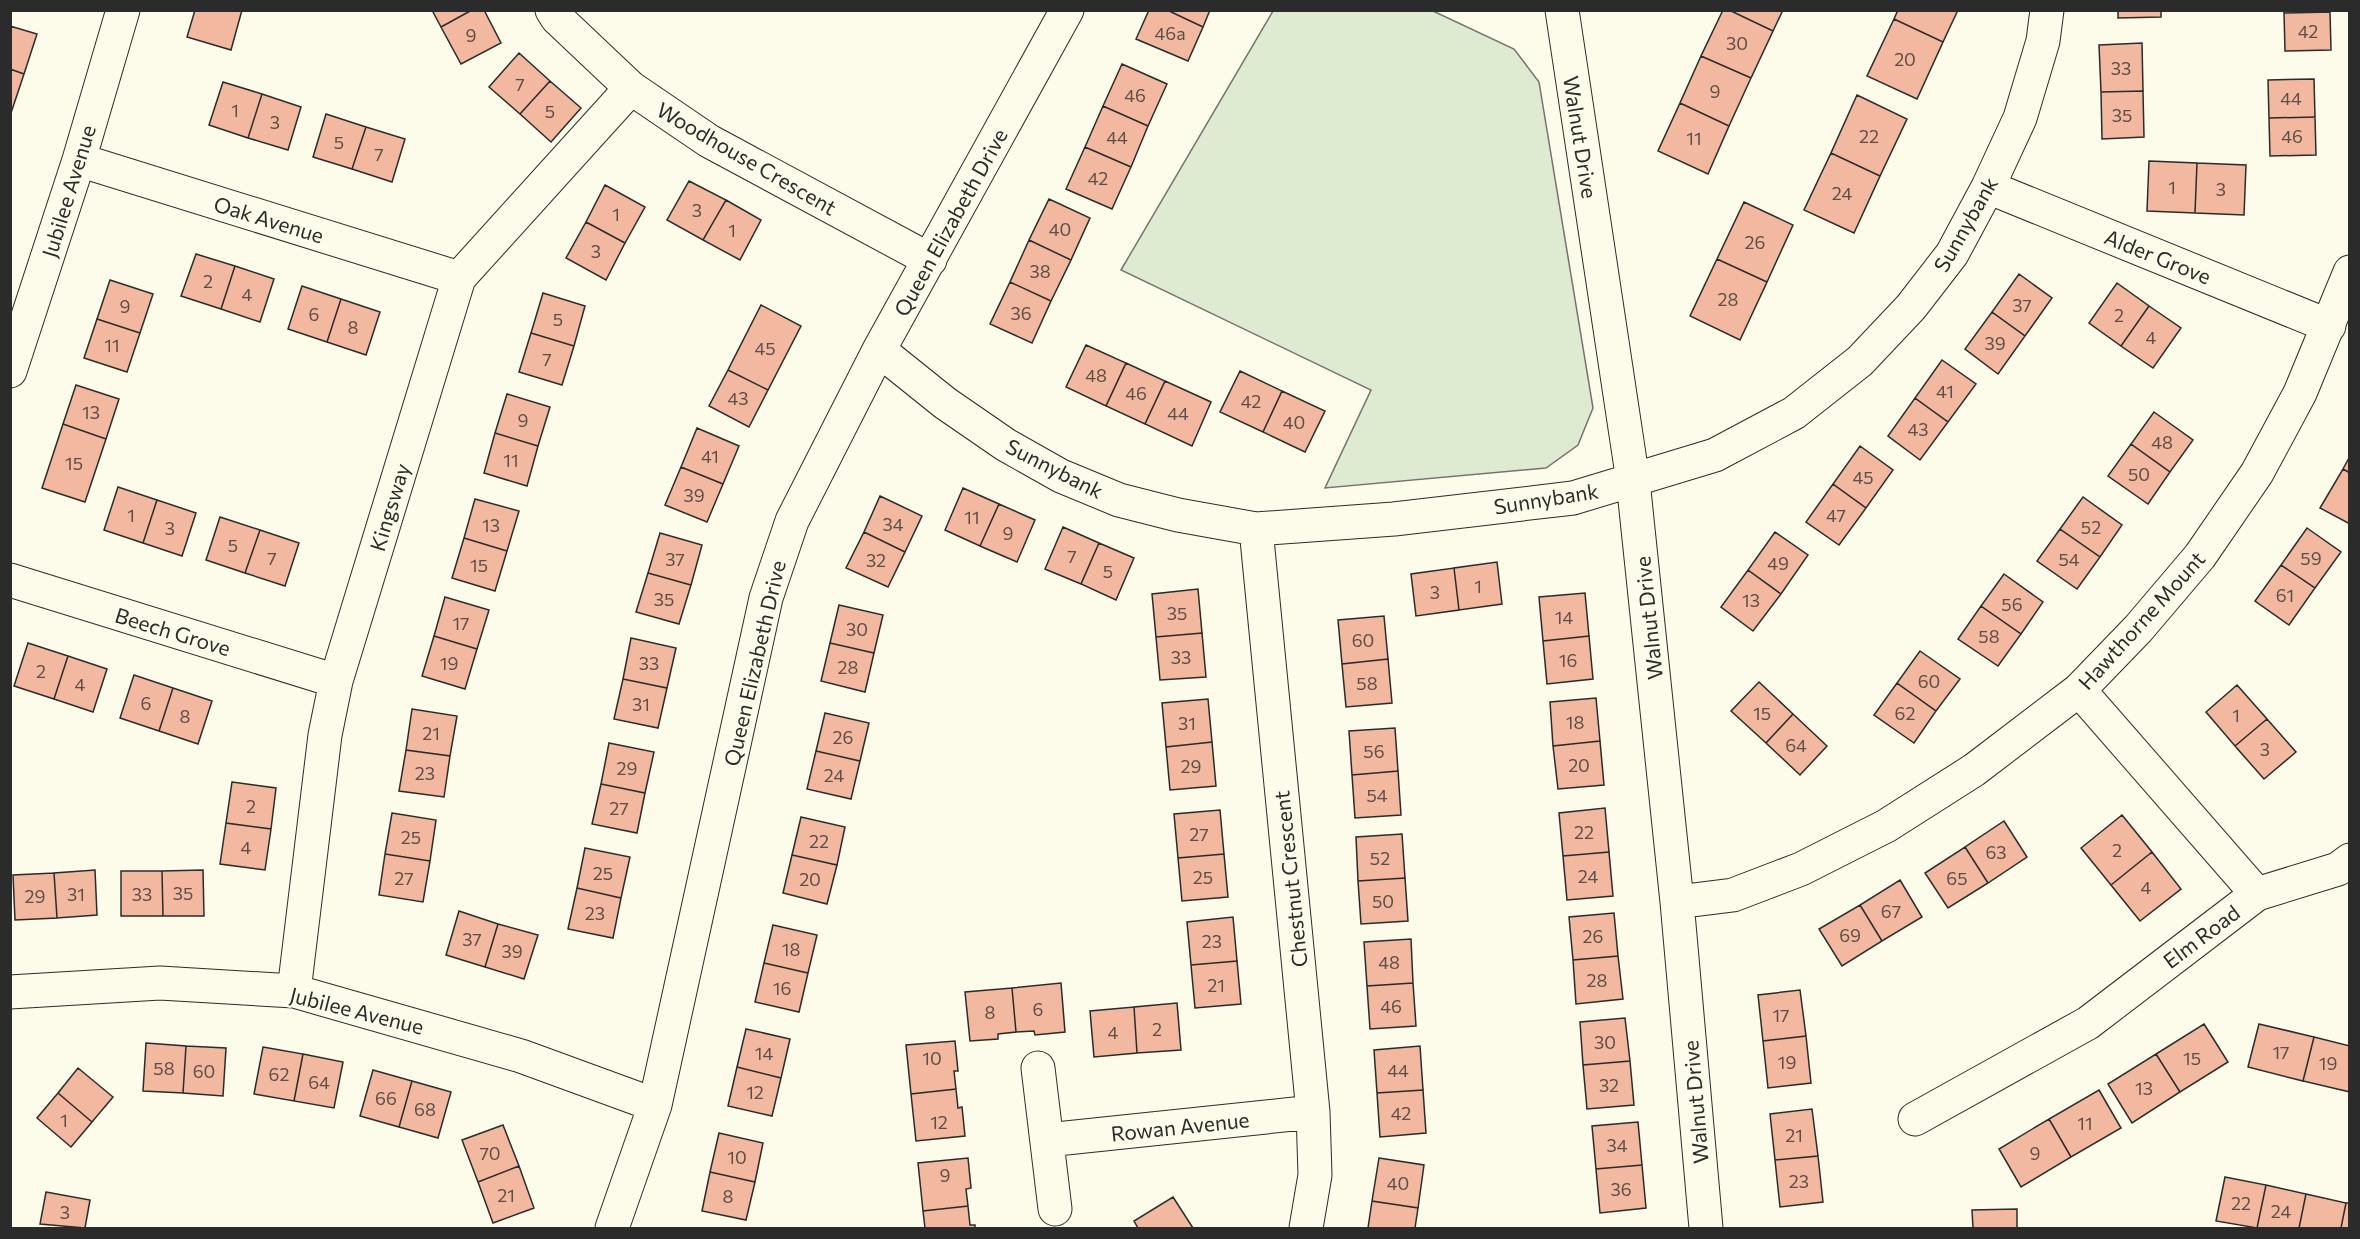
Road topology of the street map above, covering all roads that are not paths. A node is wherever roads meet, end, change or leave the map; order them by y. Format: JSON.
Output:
{"nodes":[{"id":1,"x":123,"y":10,"type":"edge"},
{"id":2,"x":552,"y":10,"type":"edge"},
{"id":3,"x":1067,"y":10,"type":"edge"},
{"id":4,"x":1562,"y":10,"type":"edge"},
{"id":5,"x":2047,"y":10,"type":"edge"},
{"id":6,"x":631,"y":88,"type":"junction"},
{"id":7,"x":79,"y":160,"type":"junction"},
{"id":8,"x":1988,"y":187,"type":"junction"},
{"id":9,"x":930,"y":260,"type":"junction"},
{"id":10,"x":2349,"y":272,"type":"edge"},
{"id":11,"x":459,"y":278,"type":"junction"},
{"id":12,"x":2329,"y":326,"type":"junction"},
{"id":13,"x":879,"y":350,"type":"junction"},
{"id":14,"x":10,"y":371,"type":"edge"},
{"id":15,"x":1633,"y":481,"type":"junction"},
{"id":16,"x":1256,"y":529,"type":"junction"},
{"id":17,"x":10,"y":580,"type":"edge"},
{"id":18,"x":336,"y":681,"type":"junction"},
{"id":19,"x":2079,"y":690,"type":"junction"},
{"id":20,"x":2349,"y":860,"type":"edge"},
{"id":21,"x":2257,"y":894,"type":"junction"},
{"id":22,"x":1677,"y":902,"type":"junction"},
{"id":23,"x":294,"y":991,"type":"junction"},
{"id":24,"x":10,"y":992,"type":"edge"},
{"id":25,"x":1038,"y":1068,"type":"dead end"},
{"id":26,"x":655,"y":1105,"type":"junction"},
{"id":27,"x":1313,"y":1112,"type":"junction"},
{"id":28,"x":1915,"y":1119,"type":"dead end"},
{"id":29,"x":1047,"y":1140,"type":"junction"},
{"id":30,"x":1055,"y":1209,"type":"dead end"},
{"id":31,"x":612,"y":1228,"type":"edge"},
{"id":32,"x":1306,"y":1228,"type":"edge"},
{"id":33,"x":1706,"y":1228,"type":"edge"}],
"edges":[{"from":1,"to":7,"type":"street","name":"Jubilee Avenue"},
{"from":2,"to":6,"type":"street","name":"Woodhouse Crescent"},
{"from":3,"to":9,"type":"street","name":"Queen Elizabeth Drive"},
{"from":4,"to":15,"type":"street","name":"Walnut Drive"},
{"from":5,"to":8,"type":"street","name":"Sunnybank"},
{"from":6,"to":9,"type":"street","name":"Woodhouse Crescent"},
{"from":6,"to":11,"type":"street","name":"Kingsway"},
{"from":7,"to":11,"type":"street","name":"Oak Avenue"},
{"from":7,"to":14,"type":"street","name":"Jubilee Avenue"},
{"from":8,"to":12,"type":"street","name":"Alder Grove"},
{"from":8,"to":15,"type":"street","name":"Sunnybank"},
{"from":9,"to":13,"type":"street","name":"Queen Elizabeth Drive"},
{"from":10,"to":12,"type":"street","name":"Hawthorne Mount"},
{"from":11,"to":18,"type":"street","name":"Kingsway"},
{"from":12,"to":19,"type":"street","name":"Hawthorne Mount"},
{"from":13,"to":16,"type":"street","name":"Sunnybank"},
{"from":13,"to":26,"type":"street","name":"Queen Elizabeth Drive"},
{"from":15,"to":16,"type":"street","name":"Sunnybank"},
{"from":15,"to":22,"type":"street","name":"Walnut Drive"},
{"from":16,"to":27,"type":"street","name":"Chestnut Crescent"},
{"from":17,"to":18,"type":"street","name":"Beech Grove"},
{"from":18,"to":23,"type":"street","name":"Kingsway"},
{"from":19,"to":21,"type":"street","name":"Elm Road"},
{"from":19,"to":22,"type":"street","name":"Hawthorne Mount"},
{"from":20,"to":21,"type":"street"},
{"from":21,"to":28,"type":"street","name":"Elm Road"},
{"from":22,"to":33,"type":"street","name":"Walnut Drive"},
{"from":23,"to":24,"type":"street","name":"Jubilee Avenue"},
{"from":23,"to":26,"type":"street","name":"Jubilee Avenue"},
{"from":25,"to":29,"type":"street"},
{"from":26,"to":31,"type":"street","name":"Queen Elizabeth Drive"},
{"from":27,"to":29,"type":"street","name":"Rowan Avenue"},
{"from":27,"to":32,"type":"street","name":"Chestnut Crescent"},
{"from":29,"to":30,"type":"street"}]}
